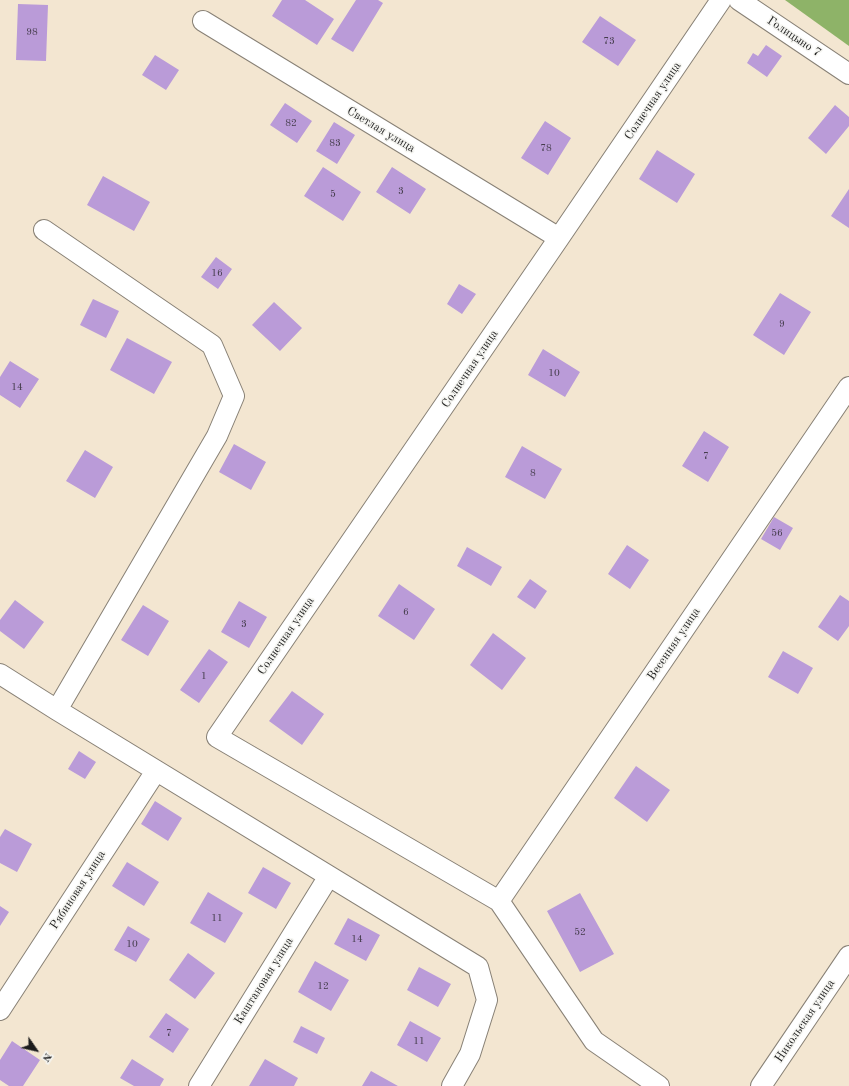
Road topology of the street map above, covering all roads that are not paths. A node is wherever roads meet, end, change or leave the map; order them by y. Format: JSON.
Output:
{"nodes":[{"id":1,"x":721,"y":0,"type":"edge"},
{"id":2,"x":739,"y":0,"type":"edge"},
{"id":3,"x":203,"y":21,"type":"dead end"},
{"id":4,"x":849,"y":74,"type":"edge"},
{"id":5,"x":44,"y":230,"type":"dead end"},
{"id":6,"x":559,"y":238,"type":"junction"},
{"id":7,"x":849,"y":387,"type":"edge"},
{"id":8,"x":0,"y":674,"type":"edge"},
{"id":9,"x":57,"y":710,"type":"junction"},
{"id":10,"x":156,"y":771,"type":"junction"},
{"id":11,"x":329,"y":876,"type":"junction"},
{"id":12,"x":499,"y":901,"type":"junction"},
{"id":13,"x":849,"y":956,"type":"edge"},
{"id":14,"x":0,"y":1010,"type":"edge"},
{"id":15,"x":199,"y":1086,"type":"edge"},
{"id":16,"x":452,"y":1086,"type":"edge"},
{"id":17,"x":659,"y":1086,"type":"edge"},
{"id":18,"x":762,"y":1086,"type":"edge"}],
"edges":[{"from":1,"to":6,"type":"street","name":"Солнечная улица"},
{"from":2,"to":4,"type":"street","name":"Голицыно 7"},
{"from":3,"to":6,"type":"street","name":"Светлая улица"},
{"from":5,"to":9,"type":"street"},
{"from":6,"to":12,"type":"street","name":"Солнечная улица"},
{"from":7,"to":12,"type":"street","name":"Весенняя улица"},
{"from":8,"to":9,"type":"street"},
{"from":9,"to":10,"type":"street"},
{"from":10,"to":11,"type":"street"},
{"from":10,"to":14,"type":"street","name":"Рябиновая улица"},
{"from":11,"to":15,"type":"street","name":"Каштановая улица"},
{"from":11,"to":16,"type":"street"},
{"from":12,"to":17,"type":"street"},
{"from":13,"to":18,"type":"street","name":"Никольская улица"}]}
